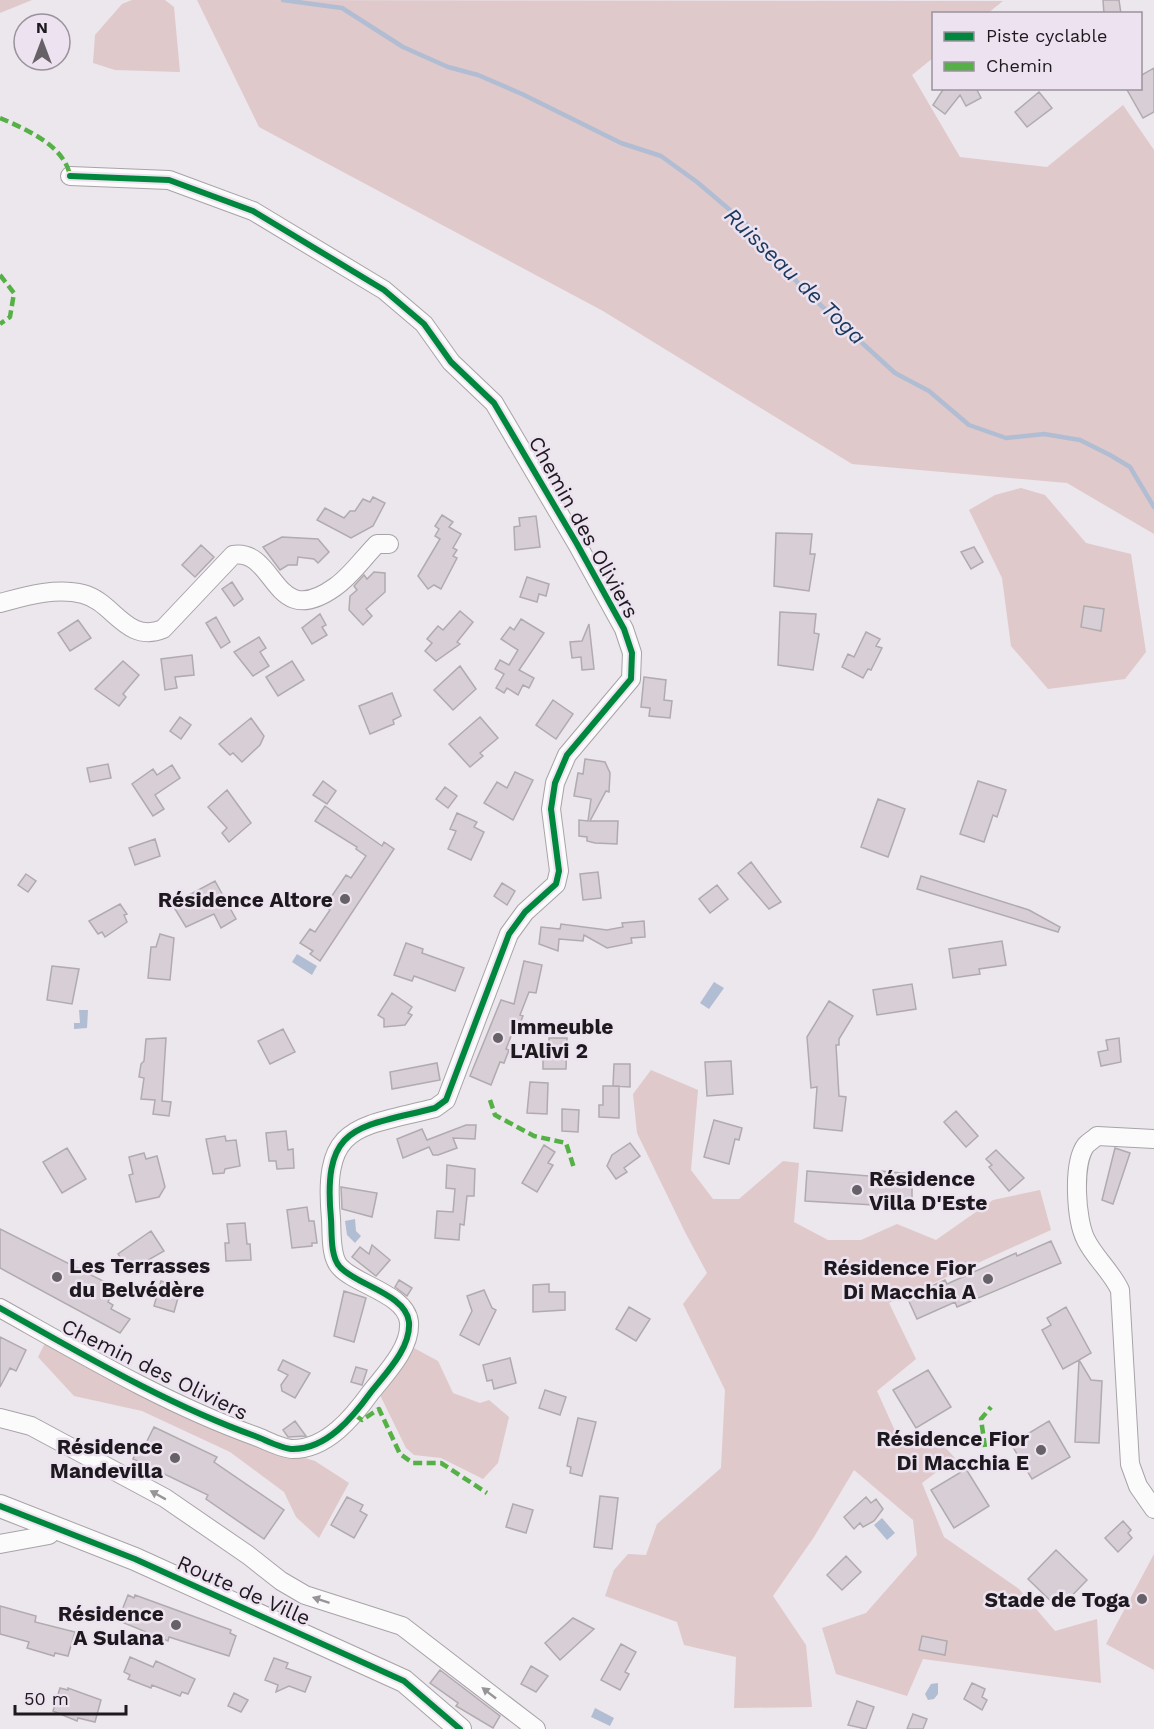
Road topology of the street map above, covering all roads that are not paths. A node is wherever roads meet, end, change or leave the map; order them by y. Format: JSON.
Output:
{"nodes":[{"id":1,"x":70,"y":176,"type":"dead end"},
{"id":2,"x":389,"y":544,"type":"dead end"},
{"id":3,"x":0,"y":603,"type":"edge"},
{"id":4,"x":1154,"y":1139,"type":"edge"},
{"id":5,"x":0,"y":1308,"type":"edge"},
{"id":6,"x":0,"y":1418,"type":"edge"},
{"id":7,"x":0,"y":1506,"type":"edge"},
{"id":8,"x":1154,"y":1509,"type":"edge"},
{"id":9,"x":55,"y":1529,"type":"junction"},
{"id":10,"x":0,"y":1544,"type":"edge"},
{"id":11,"x":460,"y":1729,"type":"edge"},
{"id":12,"x":536,"y":1729,"type":"edge"}],
"edges":[{"from":1,"to":5,"type":"street","name":"Chemin des Oliviers"},
{"from":2,"to":3,"type":"street"},
{"from":4,"to":8,"type":"street"},
{"from":12,"to":6,"type":"street","one_way":true},
{"from":7,"to":9,"type":"street","name":"Route de Ville"},
{"from":9,"to":10,"type":"street"},
{"from":9,"to":11,"type":"street","name":"Route de Ville"}]}
